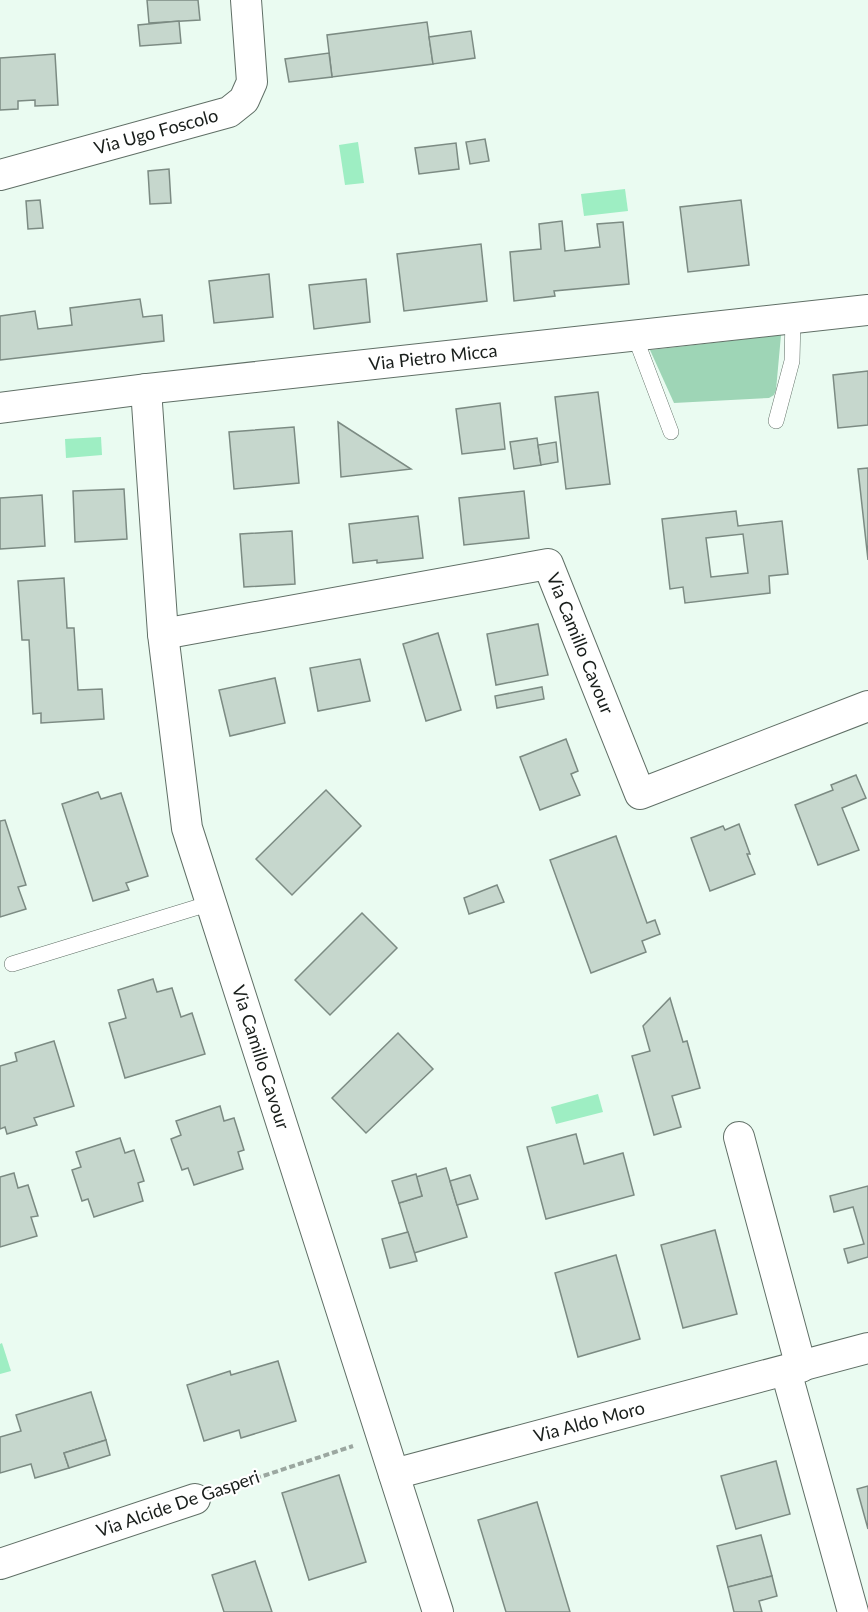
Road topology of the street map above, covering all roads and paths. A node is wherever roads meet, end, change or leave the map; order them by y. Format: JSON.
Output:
{"nodes":[{"id":1,"x":246,"y":0,"type":"edge"},
{"id":2,"x":0,"y":175,"type":"edge"},
{"id":3,"x":868,"y":310,"type":"edge"},
{"id":4,"x":793,"y":318,"type":"junction"},
{"id":5,"x":634,"y":334,"type":"junction"},
{"id":6,"x":146,"y":389,"type":"junction"},
{"id":7,"x":0,"y":408,"type":"edge"},
{"id":8,"x":776,"y":421,"type":"dead end"},
{"id":9,"x":671,"y":432,"type":"dead end"},
{"id":10,"x":163,"y":634,"type":"junction"},
{"id":11,"x":868,"y":706,"type":"edge"},
{"id":12,"x":211,"y":903,"type":"junction"},
{"id":13,"x":12,"y":964,"type":"dead end"},
{"id":14,"x":739,"y":1137,"type":"dead end"},
{"id":15,"x":868,"y":1348,"type":"edge"},
{"id":16,"x":794,"y":1369,"type":"junction"},
{"id":17,"x":356,"y":1445,"type":"dead end"},
{"id":18,"x":394,"y":1474,"type":"junction"},
{"id":19,"x":195,"y":1499,"type":"joint"},
{"id":20,"x":0,"y":1564,"type":"edge"},
{"id":21,"x":438,"y":1612,"type":"edge"},
{"id":22,"x":854,"y":1612,"type":"edge"}],
"edges":[{"from":1,"to":2,"type":"street","name":"Via Ugo Foscolo"},
{"from":3,"to":4,"type":"street","name":"Via Pietro Micca"},
{"from":4,"to":5,"type":"street","name":"Via Pietro Micca"},
{"from":4,"to":8,"type":"lane"},
{"from":5,"to":6,"type":"street","name":"Via Pietro Micca"},
{"from":5,"to":9,"type":"lane"},
{"from":6,"to":7,"type":"street","name":"Via Pietro Micca"},
{"from":6,"to":10,"type":"street","name":"Via Camillo Cavour"},
{"from":10,"to":11,"type":"street","name":"Via Camillo Cavour"},
{"from":10,"to":12,"type":"street","name":"Via Camillo Cavour"},
{"from":12,"to":13,"type":"lane"},
{"from":12,"to":18,"type":"street","name":"Via Camillo Cavour"},
{"from":14,"to":16,"type":"street"},
{"from":15,"to":16,"type":"street","name":"Via Aldo Moro"},
{"from":16,"to":18,"type":"street","name":"Via Aldo Moro"},
{"from":16,"to":22,"type":"street"},
{"from":17,"to":19,"type":"path","name":"Via Alcide De Gasperi"},
{"from":18,"to":21,"type":"street"},
{"from":19,"to":20,"type":"street","name":"Via Alcide De Gasperi"}]}
